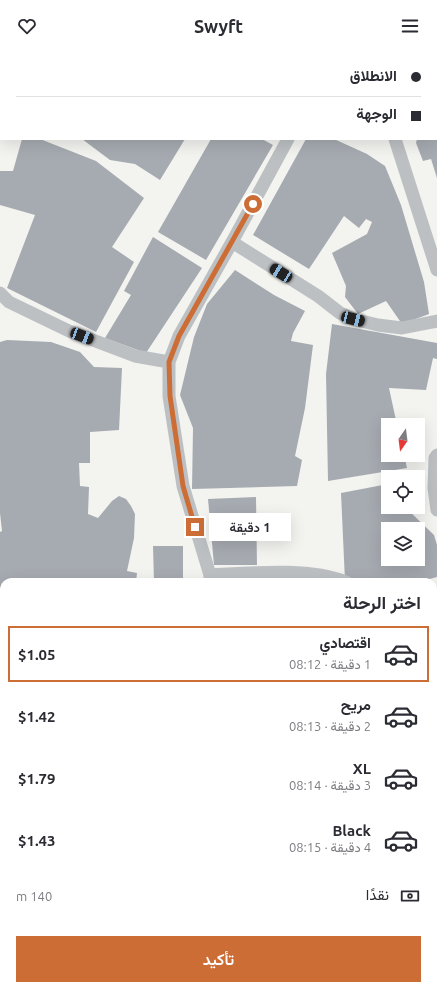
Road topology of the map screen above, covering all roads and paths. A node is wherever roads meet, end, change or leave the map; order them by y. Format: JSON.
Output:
{"nodes":[{"id":1,"x":287,"y":140,"type":"edge"},
{"id":2,"x":395,"y":140,"type":"edge"},
{"id":3,"x":232,"y":242,"type":"junction"},
{"id":4,"x":437,"y":270,"type":"edge"},
{"id":5,"x":0,"y":293,"type":"edge"},
{"id":6,"x":437,"y":321,"type":"edge"},
{"id":7,"x":169,"y":362,"type":"junction"},
{"id":8,"x":437,"y":455,"type":"edge"},
{"id":9,"x":437,"y":510,"type":"edge"},
{"id":10,"x":210,"y":578,"type":"edge"},
{"id":11,"x":334,"y":578,"type":"edge"}],
"edges":[{"from":1,"to":3,"type":"street"},
{"from":2,"to":4,"type":"street"},
{"from":3,"to":6,"type":"street"},
{"from":3,"to":7,"type":"street"},
{"from":5,"to":7,"type":"street"},
{"from":7,"to":10,"type":"street"},
{"from":8,"to":9,"type":"street"},
{"from":10,"to":11,"type":"street"}]}
